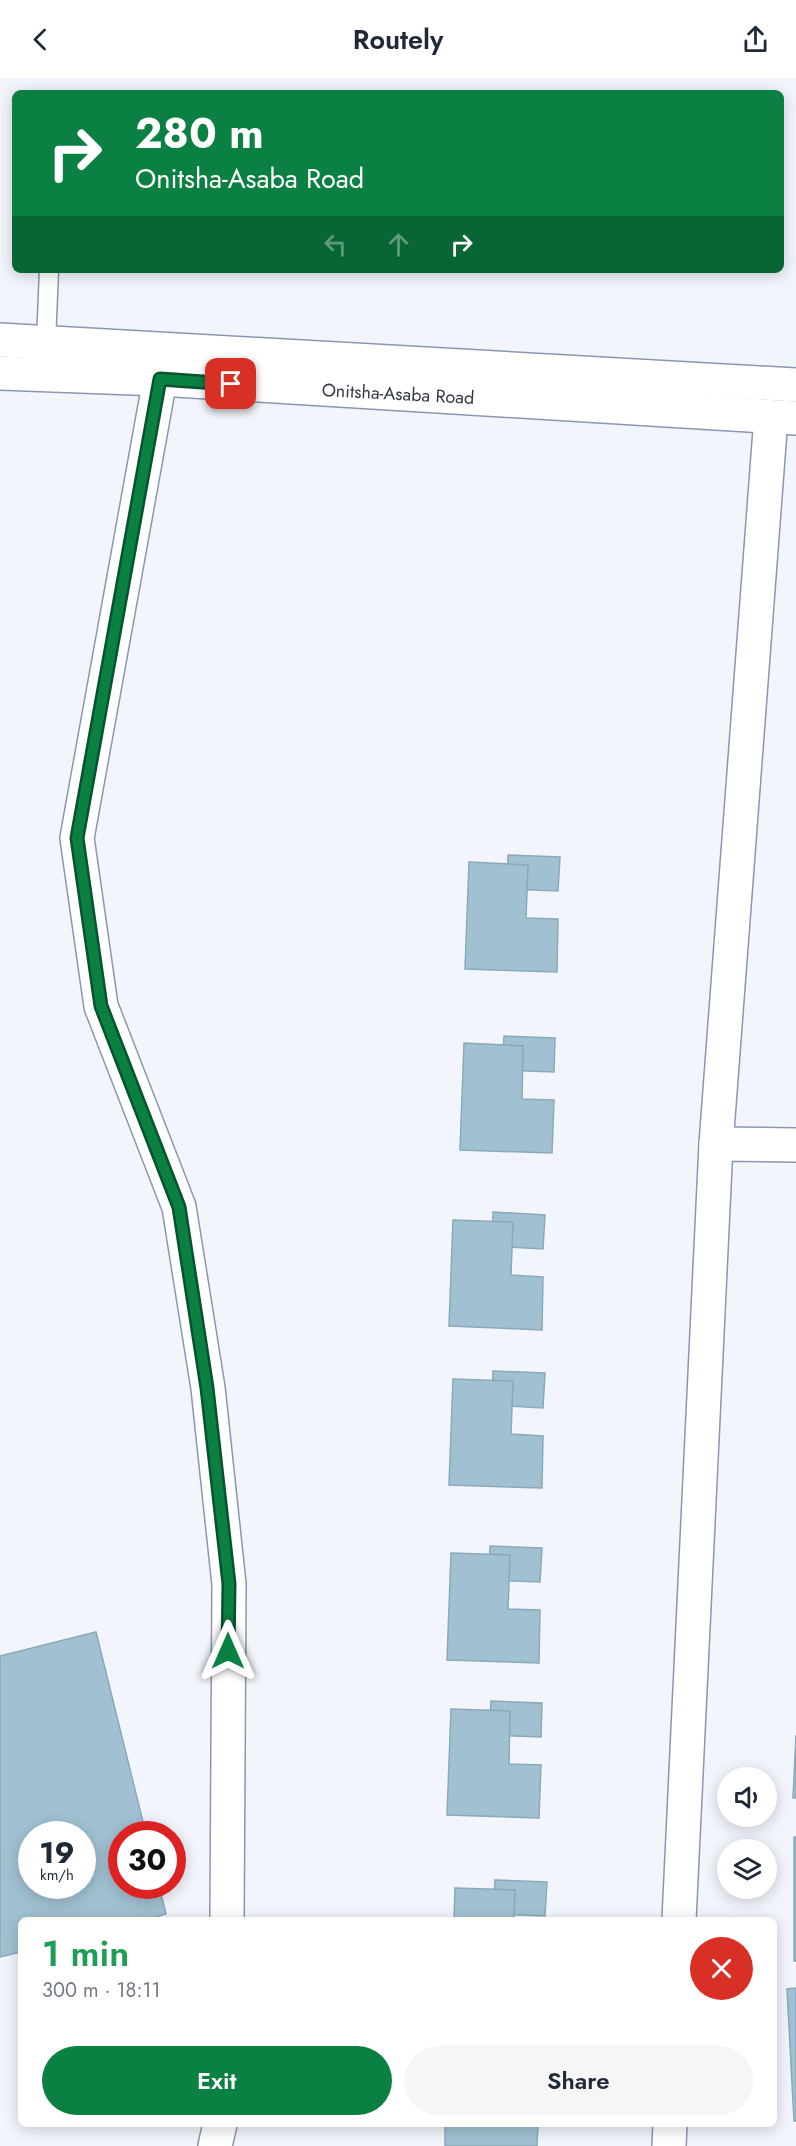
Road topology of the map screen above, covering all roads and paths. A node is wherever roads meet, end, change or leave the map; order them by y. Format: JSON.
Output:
{"nodes":[{"id":1,"x":49,"y":273,"type":"edge"},
{"id":2,"x":0,"y":340,"type":"edge"},
{"id":3,"x":46,"y":342,"type":"junction"},
{"id":4,"x":0,"y":373,"type":"edge"},
{"id":5,"x":160,"y":379,"type":"junction"},
{"id":6,"x":796,"y":385,"type":"edge"},
{"id":7,"x":783,"y":417,"type":"edge"},
{"id":8,"x":716,"y":1144,"type":"junction"},
{"id":9,"x":796,"y":1145,"type":"edge"},
{"id":10,"x":227,"y":1917,"type":"edge"},
{"id":11,"x":679,"y":1917,"type":"edge"},
{"id":12,"x":219,"y":2127,"type":"edge"},
{"id":13,"x":670,"y":2127,"type":"edge"},
{"id":14,"x":215,"y":2146,"type":"edge"},
{"id":15,"x":669,"y":2146,"type":"edge"}],
"edges":[{"from":1,"to":3,"type":"lane"},
{"from":2,"to":3,"type":"main road"},
{"from":3,"to":6,"type":"main road"},
{"from":4,"to":5,"type":"main road","name":"Onitsha-Asaba Road"},
{"from":5,"to":7,"type":"main road","name":"Onitsha-Asaba Road"},
{"from":5,"to":10,"type":"main road"},
{"from":7,"to":8,"type":"main road"},
{"from":8,"to":9,"type":"main road"},
{"from":8,"to":11,"type":"main road"},
{"from":12,"to":14,"type":"main road"},
{"from":13,"to":15,"type":"main road"}]}
